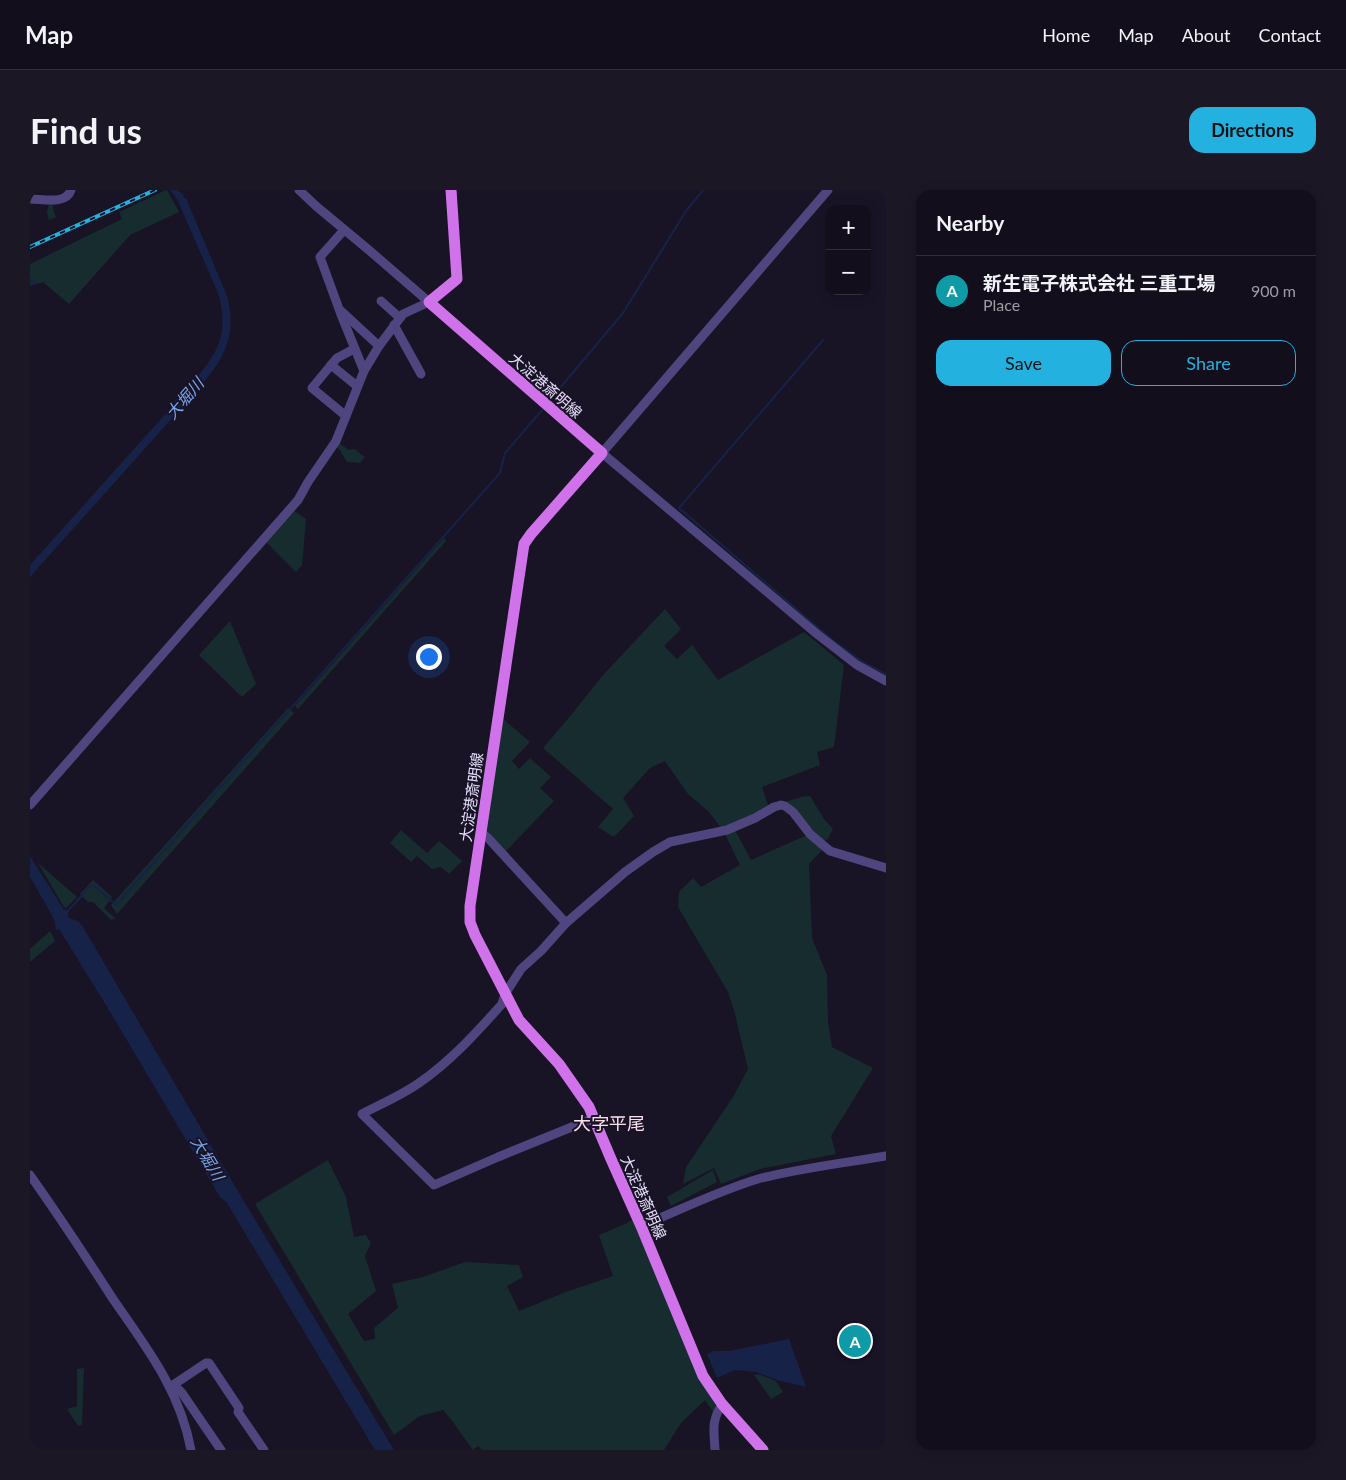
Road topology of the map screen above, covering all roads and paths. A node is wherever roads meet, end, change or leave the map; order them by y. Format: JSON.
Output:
{"nodes":[{"id":1,"x":72,"y":190,"type":"edge"},
{"id":2,"x":299,"y":190,"type":"edge"},
{"id":3,"x":451,"y":190,"type":"edge"},
{"id":4,"x":828,"y":190,"type":"edge"},
{"id":5,"x":30,"y":199,"type":"edge"},
{"id":6,"x":344,"y":230,"type":"junction"},
{"id":7,"x":381,"y":301,"type":"dead end"},
{"id":8,"x":429,"y":302,"type":"junction"},
{"id":9,"x":340,"y":309,"type":"junction"},
{"id":10,"x":397,"y":322,"type":"junction"},
{"id":11,"x":379,"y":346,"type":"junction"},
{"id":12,"x":354,"y":349,"type":"junction"},
{"id":13,"x":331,"y":366,"type":"junction"},
{"id":14,"x":364,"y":371,"type":"junction"},
{"id":15,"x":421,"y":374,"type":"dead end"},
{"id":16,"x":357,"y":386,"type":"junction"},
{"id":17,"x":346,"y":416,"type":"junction"},
{"id":18,"x":602,"y":453,"type":"junction"},
{"id":19,"x":885,"y":679,"type":"edge"},
{"id":20,"x":30,"y":805,"type":"edge"},
{"id":21,"x":481,"y":832,"type":"junction"},
{"id":22,"x":886,"y":868,"type":"edge"},
{"id":23,"x":566,"y":923,"type":"junction"},
{"id":24,"x":505,"y":994,"type":"junction"},
{"id":25,"x":594,"y":1118,"type":"junction"},
{"id":26,"x":886,"y":1156,"type":"edge"},
{"id":27,"x":30,"y":1175,"type":"edge"},
{"id":28,"x":641,"y":1226,"type":"junction"},
{"id":29,"x":170,"y":1387,"type":"junction"},
{"id":30,"x":722,"y":1404,"type":"junction"},
{"id":31,"x":191,"y":1450,"type":"edge"},
{"id":32,"x":221,"y":1450,"type":"edge"},
{"id":33,"x":264,"y":1450,"type":"edge"},
{"id":34,"x":715,"y":1450,"type":"edge"},
{"id":35,"x":763,"y":1450,"type":"edge"}],
"edges":[{"from":1,"to":5,"type":"street"},
{"from":2,"to":6,"type":"street"},
{"from":3,"to":8,"type":"main road"},
{"from":4,"to":18,"type":"street"},
{"from":6,"to":8,"type":"street"},
{"from":6,"to":9,"type":"street"},
{"from":7,"to":10,"type":"street"},
{"from":8,"to":10,"type":"street"},
{"from":8,"to":18,"type":"main road","name":"大淀港斎明線"},
{"from":9,"to":11,"type":"street"},
{"from":9,"to":12,"type":"street"},
{"from":10,"to":11,"type":"street"},
{"from":10,"to":15,"type":"street"},
{"from":11,"to":14,"type":"street"},
{"from":12,"to":13,"type":"street"},
{"from":12,"to":14,"type":"street"},
{"from":13,"to":16,"type":"street"},
{"from":13,"to":17,"type":"street"},
{"from":14,"to":16,"type":"street"},
{"from":16,"to":17,"type":"street"},
{"from":17,"to":20,"type":"street"},
{"from":18,"to":19,"type":"street"},
{"from":18,"to":21,"type":"main road","name":"大淀港斎明線"},
{"from":21,"to":23,"type":"street"},
{"from":21,"to":24,"type":"main road","name":"大淀港斎明線"},
{"from":22,"to":23,"type":"street"},
{"from":23,"to":24,"type":"street"},
{"from":24,"to":25,"type":"main road","name":"大淀港斎明線"},
{"from":24,"to":25,"type":"street"},
{"from":25,"to":28,"type":"main road","name":"大淀港斎明線"},
{"from":26,"to":28,"type":"street"},
{"from":27,"to":29,"type":"street"},
{"from":28,"to":30,"type":"main road","name":"大淀港斎明線"},
{"from":29,"to":31,"type":"street"},
{"from":29,"to":32,"type":"street"},
{"from":29,"to":33,"type":"street"},
{"from":30,"to":34,"type":"street"},
{"from":30,"to":35,"type":"main road","name":"大淀港斎明線"}]}
